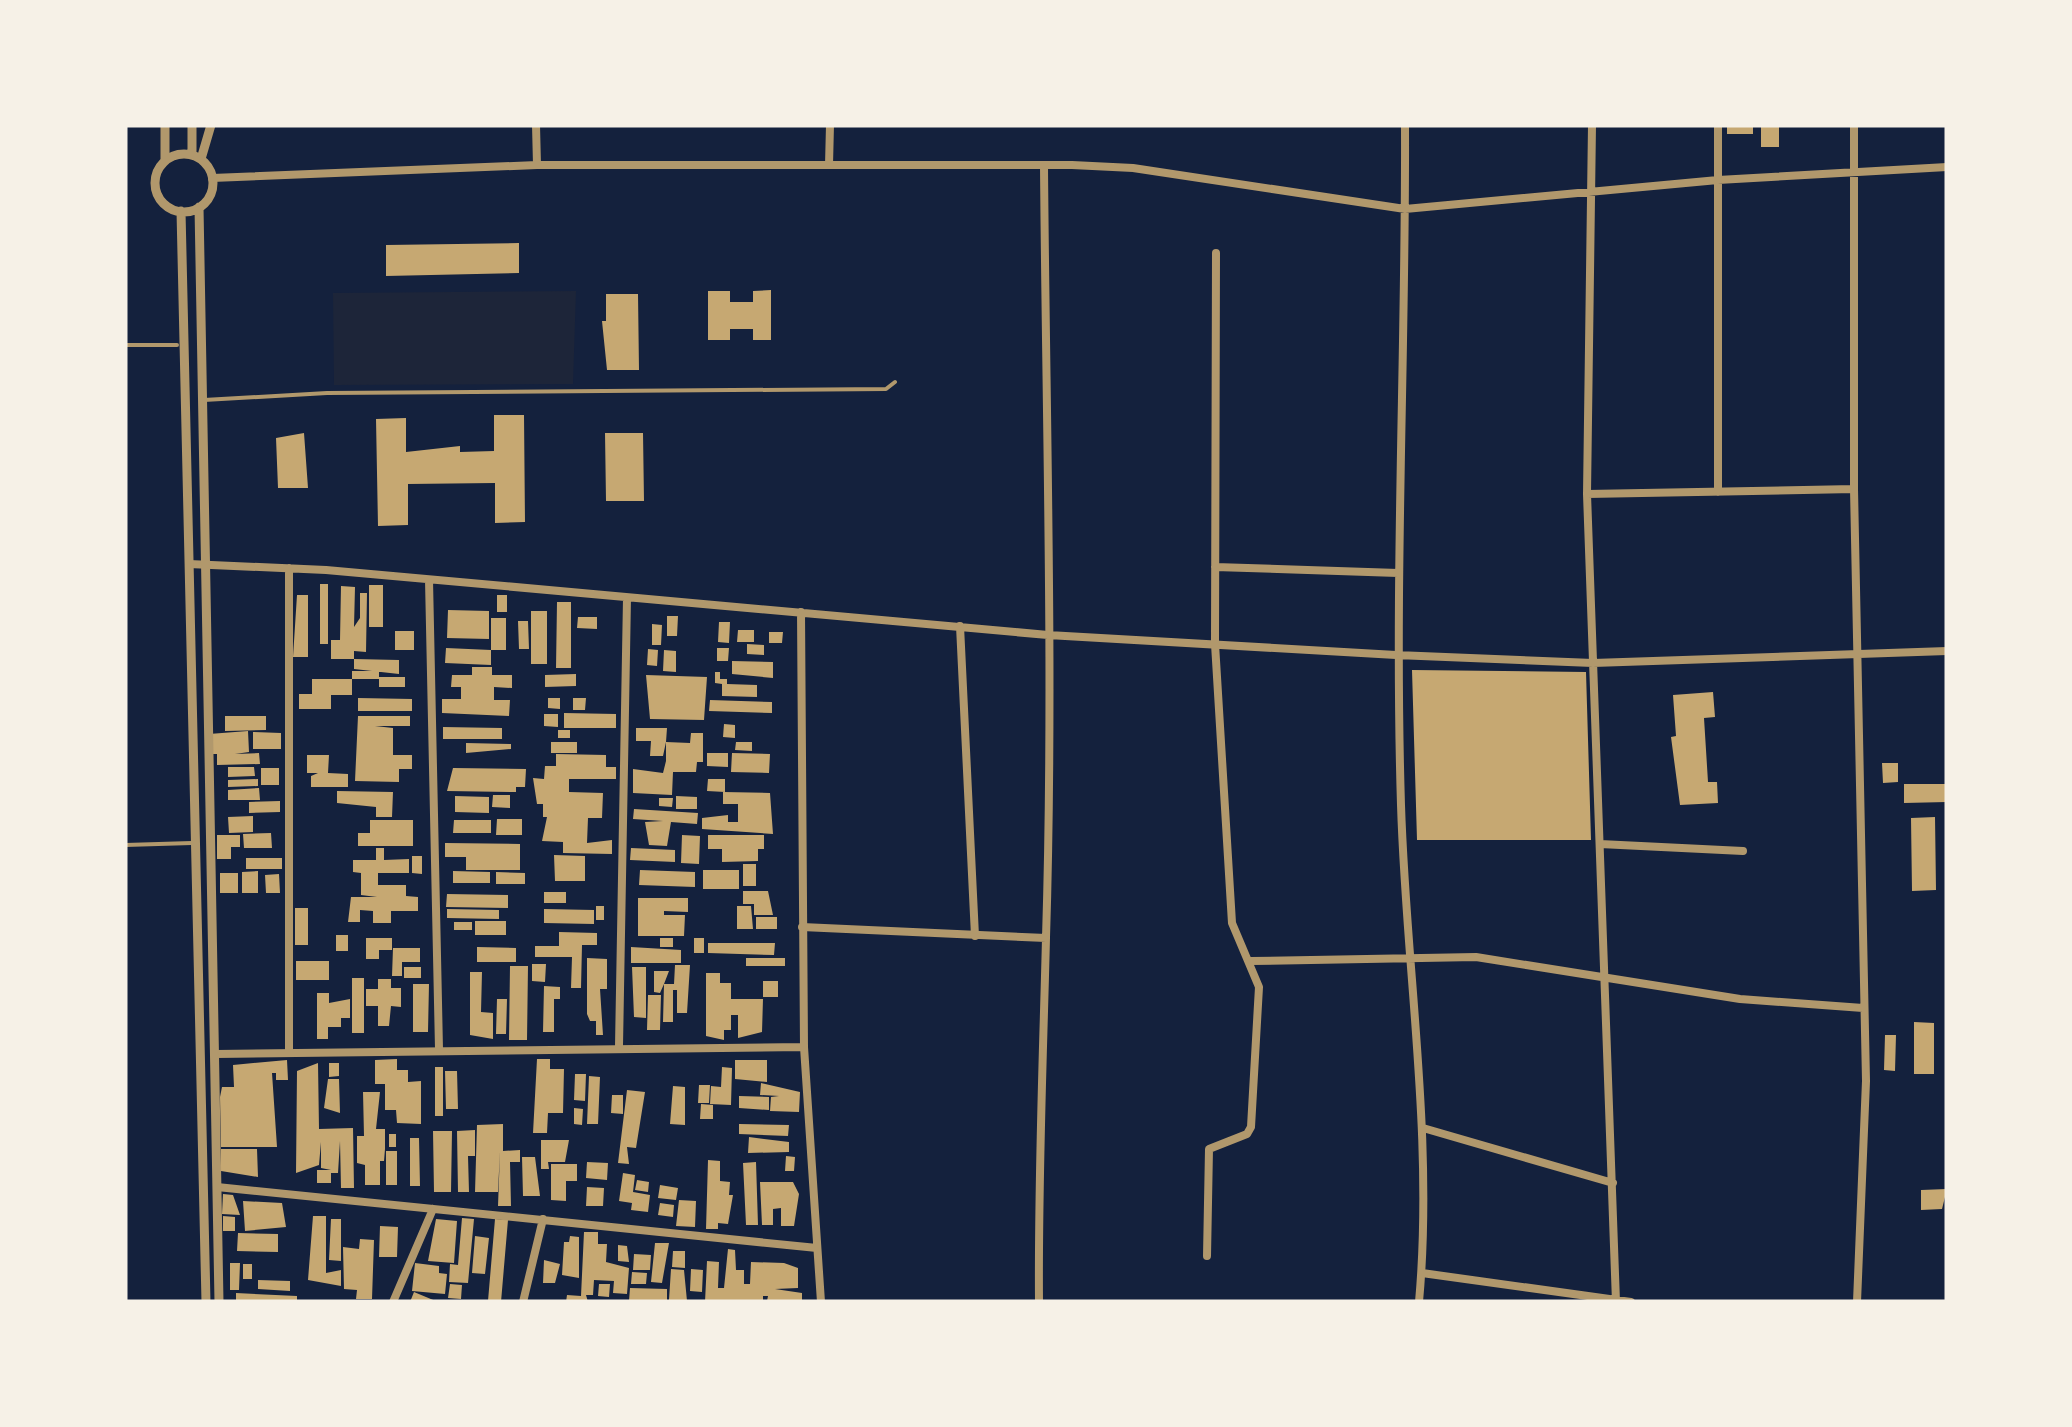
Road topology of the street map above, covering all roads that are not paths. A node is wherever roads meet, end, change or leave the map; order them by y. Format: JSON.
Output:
{"nodes":[{"id":1,"x":164,"y":125,"type":"edge"},
{"id":2,"x":192,"y":125,"type":"edge"},
{"id":3,"x":211,"y":125,"type":"edge"},
{"id":4,"x":536,"y":125,"type":"edge"},
{"id":5,"x":830,"y":125,"type":"edge"},
{"id":6,"x":1405,"y":125,"type":"edge"},
{"id":7,"x":1592,"y":125,"type":"edge"},
{"id":8,"x":1718,"y":125,"type":"edge"},
{"id":9,"x":1854,"y":125,"type":"edge"},
{"id":10,"x":196,"y":157,"type":"junction"},
{"id":11,"x":165,"y":160,"type":"junction"},
{"id":12,"x":536,"y":165,"type":"junction"},
{"id":13,"x":828,"y":165,"type":"junction"},
{"id":14,"x":1044,"y":166,"type":"junction"},
{"id":15,"x":1947,"y":168,"type":"edge"},
{"id":16,"x":1854,"y":170,"type":"junction"},
{"id":17,"x":212,"y":178,"type":"junction"},
{"id":18,"x":1718,"y":180,"type":"junction"},
{"id":19,"x":1592,"y":192,"type":"junction"},
{"id":20,"x":199,"y":207,"type":"junction"},
{"id":21,"x":1405,"y":209,"type":"junction"},
{"id":22,"x":181,"y":212,"type":"junction"},
{"id":23,"x":1216,"y":254,"type":"dead end"},
{"id":24,"x":177,"y":344,"type":"dead end"},
{"id":25,"x":125,"y":345,"type":"edge"},
{"id":26,"x":895,"y":382,"type":"dead end"},
{"id":27,"x":204,"y":400,"type":"junction"},
{"id":28,"x":1854,"y":489,"type":"junction"},
{"id":29,"x":1718,"y":492,"type":"junction"},
{"id":30,"x":1587,"y":494,"type":"junction"},
{"id":31,"x":188,"y":564,"type":"junction"},
{"id":32,"x":209,"y":564,"type":"junction"},
{"id":33,"x":1214,"y":567,"type":"junction"},
{"id":34,"x":288,"y":568,"type":"junction"},
{"id":35,"x":1398,"y":573,"type":"junction"},
{"id":36,"x":429,"y":580,"type":"junction"},
{"id":37,"x":627,"y":598,"type":"junction"},
{"id":38,"x":801,"y":612,"type":"junction"},
{"id":39,"x":960,"y":626,"type":"junction"},
{"id":40,"x":1048,"y":635,"type":"junction"},
{"id":41,"x":1214,"y":644,"type":"junction"},
{"id":42,"x":1947,"y":652,"type":"edge"},
{"id":43,"x":1396,"y":655,"type":"junction"},
{"id":44,"x":1858,"y":656,"type":"junction"},
{"id":45,"x":1593,"y":662,"type":"junction"},
{"id":46,"x":197,"y":843,"type":"junction"},
{"id":47,"x":1600,"y":844,"type":"junction"},
{"id":48,"x":125,"y":845,"type":"edge"},
{"id":49,"x":1744,"y":852,"type":"dead end"},
{"id":50,"x":802,"y":928,"type":"junction"},
{"id":51,"x":974,"y":936,"type":"junction"},
{"id":52,"x":1046,"y":938,"type":"junction"},
{"id":53,"x":1409,"y":958,"type":"junction"},
{"id":54,"x":1251,"y":961,"type":"junction"},
{"id":55,"x":1605,"y":976,"type":"junction"},
{"id":56,"x":1863,"y":1008,"type":"junction"},
{"id":57,"x":619,"y":1046,"type":"junction"},
{"id":58,"x":804,"y":1047,"type":"junction"},
{"id":59,"x":438,"y":1049,"type":"junction"},
{"id":60,"x":289,"y":1052,"type":"junction"},
{"id":61,"x":216,"y":1054,"type":"junction"},
{"id":62,"x":1423,"y":1128,"type":"junction"},
{"id":63,"x":1613,"y":1183,"type":"junction"},
{"id":64,"x":217,"y":1188,"type":"junction"},
{"id":65,"x":434,"y":1209,"type":"junction"},
{"id":66,"x":543,"y":1218,"type":"junction"},
{"id":67,"x":816,"y":1248,"type":"junction"},
{"id":68,"x":1207,"y":1256,"type":"dead end"},
{"id":69,"x":1422,"y":1272,"type":"junction"},
{"id":70,"x":1616,"y":1301,"type":"edge"},
{"id":71,"x":206,"y":1302,"type":"edge"},
{"id":72,"x":219,"y":1302,"type":"edge"},
{"id":73,"x":393,"y":1302,"type":"edge"},
{"id":74,"x":523,"y":1302,"type":"edge"},
{"id":75,"x":821,"y":1302,"type":"edge"},
{"id":76,"x":1039,"y":1302,"type":"edge"},
{"id":77,"x":1419,"y":1302,"type":"edge"},
{"id":78,"x":1631,"y":1302,"type":"edge"},
{"id":79,"x":1857,"y":1302,"type":"edge"}],
"edges":[{"from":1,"to":11,"type":"street"},
{"from":2,"to":10,"type":"street"},
{"from":3,"to":10,"type":"street"},
{"from":4,"to":12,"type":"street"},
{"from":5,"to":13,"type":"street"},
{"from":6,"to":21,"type":"street"},
{"from":7,"to":19,"type":"street"},
{"from":8,"to":18,"type":"street"},
{"from":9,"to":16,"type":"street"},
{"from":10,"to":11,"type":"street"},
{"from":10,"to":17,"type":"street"},
{"from":11,"to":22,"type":"street"},
{"from":12,"to":13,"type":"street"},
{"from":12,"to":17,"type":"street"},
{"from":13,"to":14,"type":"street"},
{"from":14,"to":21,"type":"street"},
{"from":14,"to":40,"type":"street"},
{"from":15,"to":16,"type":"street"},
{"from":16,"to":18,"type":"street"},
{"from":16,"to":28,"type":"street"},
{"from":17,"to":20,"type":"street"},
{"from":18,"to":19,"type":"street"},
{"from":18,"to":29,"type":"street"},
{"from":19,"to":21,"type":"street"},
{"from":19,"to":30,"type":"street"},
{"from":20,"to":22,"type":"street"},
{"from":20,"to":27,"type":"street"},
{"from":21,"to":35,"type":"street"},
{"from":22,"to":31,"type":"street"},
{"from":23,"to":33,"type":"street"},
{"from":24,"to":25,"type":"lane"},
{"from":26,"to":27,"type":"lane"},
{"from":27,"to":32,"type":"street"},
{"from":28,"to":29,"type":"street"},
{"from":28,"to":44,"type":"street"},
{"from":29,"to":30,"type":"street"},
{"from":30,"to":45,"type":"street"},
{"from":31,"to":32,"type":"street"},
{"from":31,"to":46,"type":"street"},
{"from":32,"to":34,"type":"street"},
{"from":32,"to":61,"type":"street"},
{"from":33,"to":35,"type":"street"},
{"from":33,"to":41,"type":"street"},
{"from":34,"to":36,"type":"street"},
{"from":34,"to":60,"type":"street"},
{"from":35,"to":43,"type":"street"},
{"from":36,"to":37,"type":"street"},
{"from":36,"to":59,"type":"street"},
{"from":37,"to":38,"type":"street"},
{"from":37,"to":57,"type":"street"},
{"from":38,"to":39,"type":"street"},
{"from":38,"to":50,"type":"street"},
{"from":39,"to":40,"type":"street"},
{"from":39,"to":51,"type":"street"},
{"from":40,"to":41,"type":"street"},
{"from":40,"to":52,"type":"street"},
{"from":41,"to":43,"type":"street"},
{"from":41,"to":54,"type":"street"},
{"from":42,"to":44,"type":"street"},
{"from":43,"to":45,"type":"street"},
{"from":43,"to":53,"type":"street"},
{"from":44,"to":45,"type":"street"},
{"from":44,"to":56,"type":"street"},
{"from":45,"to":47,"type":"street"},
{"from":46,"to":48,"type":"lane"},
{"from":46,"to":71,"type":"street"},
{"from":47,"to":49,"type":"street"},
{"from":47,"to":55,"type":"street"},
{"from":50,"to":51,"type":"street"},
{"from":50,"to":58,"type":"street"},
{"from":51,"to":52,"type":"street"},
{"from":52,"to":76,"type":"street"},
{"from":53,"to":54,"type":"street"},
{"from":53,"to":55,"type":"street"},
{"from":53,"to":62,"type":"street"},
{"from":54,"to":68,"type":"street"},
{"from":55,"to":56,"type":"street"},
{"from":55,"to":63,"type":"street"},
{"from":56,"to":79,"type":"street"},
{"from":57,"to":58,"type":"street"},
{"from":57,"to":59,"type":"street"},
{"from":58,"to":67,"type":"street"},
{"from":59,"to":60,"type":"street"},
{"from":60,"to":61,"type":"street"},
{"from":61,"to":64,"type":"street"},
{"from":62,"to":63,"type":"street"},
{"from":62,"to":69,"type":"street"},
{"from":63,"to":70,"type":"street"},
{"from":64,"to":65,"type":"street"},
{"from":64,"to":72,"type":"street"},
{"from":65,"to":66,"type":"street"},
{"from":65,"to":73,"type":"street"},
{"from":66,"to":67,"type":"street"},
{"from":66,"to":74,"type":"street"},
{"from":67,"to":75,"type":"street"},
{"from":69,"to":70,"type":"street"},
{"from":69,"to":77,"type":"street"},
{"from":70,"to":78,"type":"street"}]}
